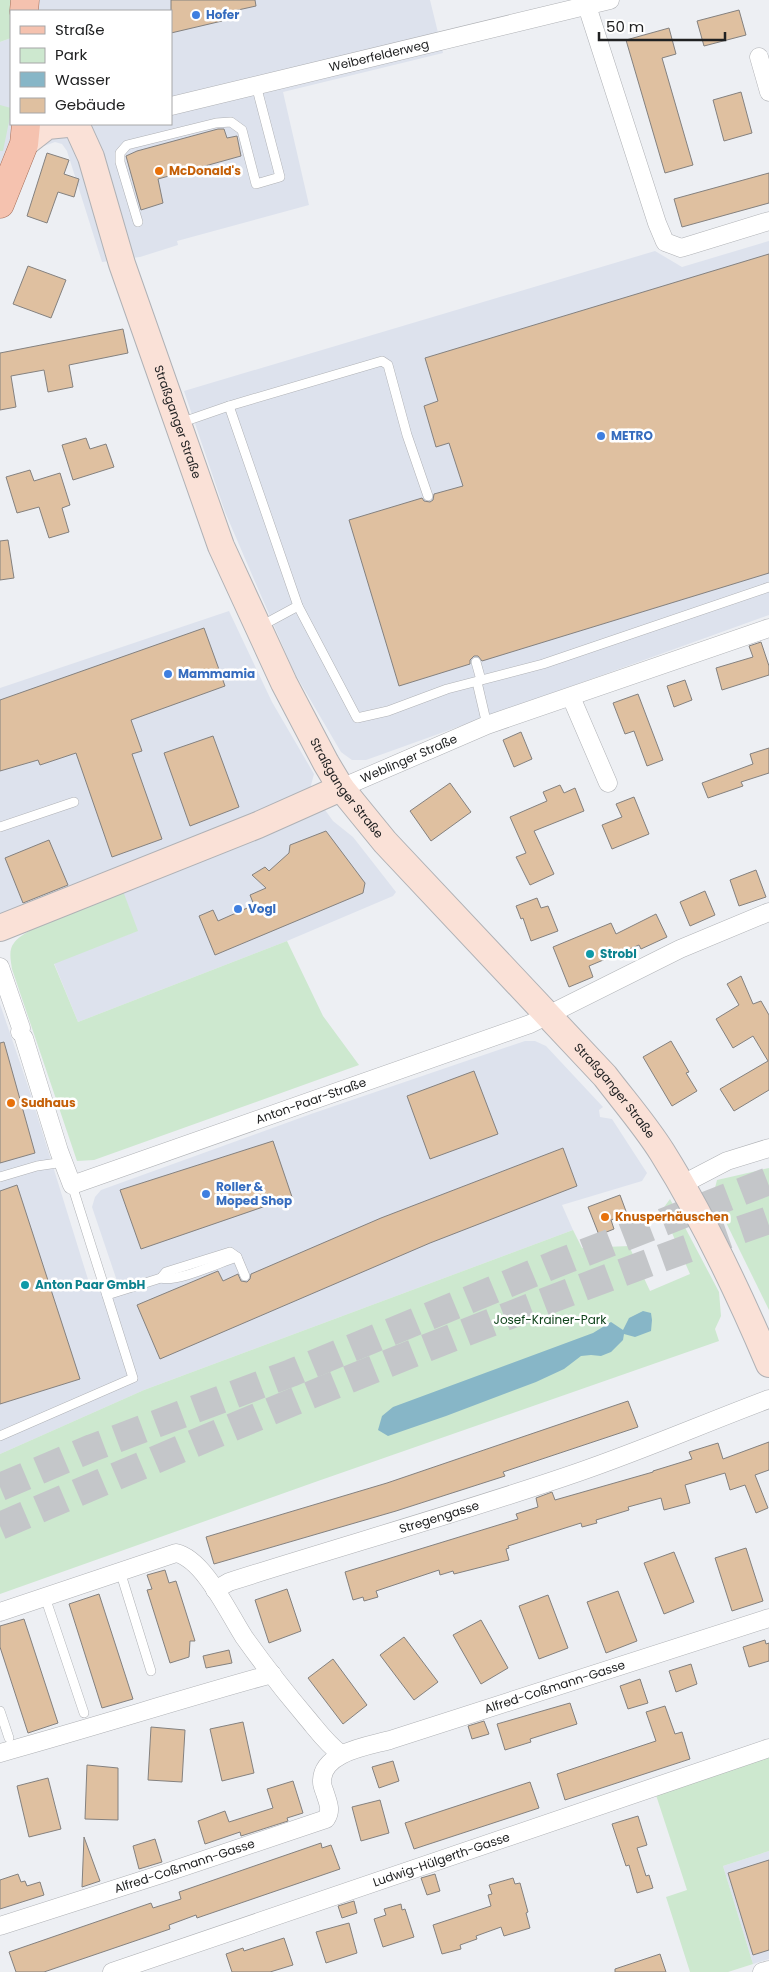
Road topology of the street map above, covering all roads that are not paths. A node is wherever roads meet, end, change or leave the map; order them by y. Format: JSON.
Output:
{"nodes":[{"id":1,"x":610,"y":0,"type":"edge"},
{"id":2,"x":587,"y":6,"type":"junction"},
{"id":3,"x":759,"y":57,"type":"dead end"},
{"id":4,"x":256,"y":85,"type":"junction"},
{"id":5,"x":769,"y":92,"type":"edge"},
{"id":6,"x":172,"y":106,"type":"edge"},
{"id":7,"x":57,"y":125,"type":"edge"},
{"id":8,"x":76,"y":125,"type":"edge"},
{"id":9,"x":25,"y":134,"type":"edge"},
{"id":10,"x":0,"y":204,"type":"edge"},
{"id":11,"x":769,"y":221,"type":"edge"},
{"id":12,"x":138,"y":222,"type":"dead end"},
{"id":13,"x":229,"y":406,"type":"junction"},
{"id":14,"x":177,"y":424,"type":"junction"},
{"id":15,"x":428,"y":496,"type":"dead end"},
{"id":16,"x":769,"y":588,"type":"edge"},
{"id":17,"x":298,"y":606,"type":"junction"},
{"id":18,"x":258,"y":628,"type":"junction"},
{"id":19,"x":769,"y":628,"type":"edge"},
{"id":20,"x":476,"y":662,"type":"dead end"},
{"id":21,"x":479,"y":681,"type":"junction"},
{"id":22,"x":571,"y":696,"type":"junction"},
{"id":23,"x":488,"y":725,"type":"junction"},
{"id":24,"x":608,"y":783,"type":"dead end"},
{"id":25,"x":341,"y":788,"type":"junction"},
{"id":26,"x":74,"y":802,"type":"dead end"},
{"id":27,"x":0,"y":827,"type":"edge"},
{"id":28,"x":769,"y":912,"type":"edge"},
{"id":29,"x":0,"y":928,"type":"edge"},
{"id":30,"x":2,"y":977,"type":"edge"},
{"id":31,"x":548,"y":1015,"type":"junction"},
{"id":32,"x":769,"y":1148,"type":"edge"},
{"id":33,"x":64,"y":1162,"type":"junction"},
{"id":34,"x":0,"y":1177,"type":"edge"},
{"id":35,"x":72,"y":1185,"type":"junction"},
{"id":36,"x":681,"y":1185,"type":"junction"},
{"id":37,"x":237,"y":1257,"type":"junction"},
{"id":38,"x":246,"y":1276,"type":"dead end"},
{"id":39,"x":161,"y":1278,"type":"junction"},
{"id":40,"x":107,"y":1295,"type":"junction"},
{"id":41,"x":769,"y":1364,"type":"edge"},
{"id":42,"x":769,"y":1399,"type":"edge"},
{"id":43,"x":0,"y":1436,"type":"edge"},
{"id":44,"x":120,"y":1571,"type":"junction"},
{"id":45,"x":214,"y":1590,"type":"junction"},
{"id":46,"x":45,"y":1597,"type":"junction"},
{"id":47,"x":0,"y":1612,"type":"edge"},
{"id":48,"x":769,"y":1618,"type":"edge"},
{"id":49,"x":151,"y":1671,"type":"dead end"},
{"id":50,"x":272,"y":1674,"type":"junction"},
{"id":51,"x":0,"y":1711,"type":"edge"},
{"id":52,"x":84,"y":1713,"type":"dead end"},
{"id":53,"x":9,"y":1738,"type":"dead end"},
{"id":54,"x":769,"y":1748,"type":"edge"},
{"id":55,"x":0,"y":1753,"type":"edge"},
{"id":56,"x":341,"y":1754,"type":"junction"},
{"id":57,"x":0,"y":1926,"type":"edge"},
{"id":58,"x":769,"y":1970,"type":"edge"},
{"id":59,"x":112,"y":1972,"type":"edge"},
{"id":60,"x":762,"y":1972,"type":"edge"}],
"edges":[{"from":1,"to":2,"type":"street","name":"Weiberfelderweg"},
{"from":2,"to":4,"type":"street","name":"Weiberfelderweg"},
{"from":2,"to":11,"type":"street"},
{"from":3,"to":5,"type":"street"},
{"from":4,"to":6,"type":"street","name":"Weiberfelderweg"},
{"from":4,"to":12,"type":"lane"},
{"from":7,"to":9,"type":"street"},
{"from":8,"to":14,"type":"street","name":"Straßganger Straße"},
{"from":9,"to":10,"type":"main road"},
{"from":13,"to":14,"type":"lane"},
{"from":13,"to":15,"type":"lane"},
{"from":13,"to":17,"type":"lane"},
{"from":14,"to":18,"type":"street","name":"Straßganger Straße"},
{"from":16,"to":21,"type":"lane"},
{"from":17,"to":18,"type":"lane"},
{"from":17,"to":21,"type":"lane"},
{"from":18,"to":25,"type":"street","name":"Straßganger Straße"},
{"from":19,"to":22,"type":"street","name":"Weblinger Straße"},
{"from":20,"to":21,"type":"lane"},
{"from":21,"to":23,"type":"lane"},
{"from":22,"to":23,"type":"street","name":"Weblinger Straße"},
{"from":22,"to":24,"type":"street"},
{"from":23,"to":25,"type":"street","name":"Weblinger Straße"},
{"from":25,"to":29,"type":"street","name":"Weblinger Straße"},
{"from":25,"to":31,"type":"street","name":"Straßganger Straße"},
{"from":26,"to":27,"type":"lane"},
{"from":28,"to":31,"type":"street","name":"Anton-Paar-Straße"},
{"from":30,"to":33,"type":"street"},
{"from":31,"to":35,"type":"street","name":"Anton-Paar-Straße"},
{"from":31,"to":36,"type":"street","name":"Straßganger Straße"},
{"from":32,"to":36,"type":"street"},
{"from":33,"to":34,"type":"lane"},
{"from":33,"to":35,"type":"street"},
{"from":35,"to":40,"type":"lane"},
{"from":36,"to":41,"type":"street","name":"Straßganger Straße"},
{"from":37,"to":38,"type":"lane"},
{"from":37,"to":39,"type":"lane"},
{"from":37,"to":39,"type":"lane"},
{"from":39,"to":40,"type":"lane"},
{"from":40,"to":43,"type":"lane"},
{"from":42,"to":45,"type":"street","name":"Stregengasse"},
{"from":44,"to":45,"type":"street"},
{"from":44,"to":46,"type":"street"},
{"from":44,"to":49,"type":"lane"},
{"from":45,"to":50,"type":"street"},
{"from":46,"to":47,"type":"street"},
{"from":46,"to":52,"type":"lane"},
{"from":48,"to":56,"type":"street","name":"Alfred-Coßmann-Gasse"},
{"from":50,"to":55,"type":"street"},
{"from":50,"to":56,"type":"street"},
{"from":51,"to":53,"type":"lane"},
{"from":54,"to":59,"type":"street","name":"Ludwig-Hülgerth-Gasse"},
{"from":56,"to":57,"type":"street","name":"Alfred-Coßmann-Gasse"},
{"from":58,"to":60,"type":"street"}]}
